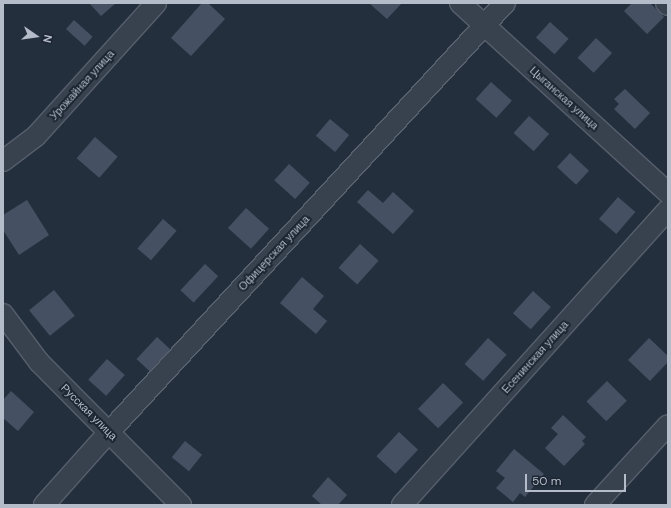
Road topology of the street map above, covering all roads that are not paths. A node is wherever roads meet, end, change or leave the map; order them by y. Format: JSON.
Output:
{"nodes":[{"id":1,"x":156,"y":3,"type":"edge"},
{"id":2,"x":460,"y":3,"type":"edge"},
{"id":3,"x":505,"y":3,"type":"edge"},
{"id":4,"x":484,"y":26,"type":"junction"},
{"id":5,"x":3,"y":161,"type":"edge"},
{"id":6,"x":668,"y":193,"type":"edge"},
{"id":7,"x":668,"y":210,"type":"edge"},
{"id":8,"x":3,"y":314,"type":"edge"},
{"id":9,"x":668,"y":425,"type":"edge"},
{"id":10,"x":109,"y":432,"type":"junction"},
{"id":11,"x":44,"y":505,"type":"edge"},
{"id":12,"x":181,"y":505,"type":"edge"},
{"id":13,"x":402,"y":505,"type":"edge"},
{"id":14,"x":595,"y":505,"type":"edge"}],
"edges":[{"from":1,"to":5,"type":"street","name":"Урожайная улица"},
{"from":2,"to":4,"type":"street","name":"Цыганская улица"},
{"from":3,"to":4,"type":"street","name":"Офицерская улица"},
{"from":4,"to":6,"type":"street","name":"Цыганская улица"},
{"from":4,"to":10,"type":"street","name":"Офицерская улица"},
{"from":7,"to":13,"type":"street","name":"Есенинская улица"},
{"from":8,"to":10,"type":"street","name":"Русская улица"},
{"from":9,"to":14,"type":"street"},
{"from":10,"to":11,"type":"street","name":"Офицерская улица"},
{"from":10,"to":12,"type":"street","name":"Русская улица"}]}
